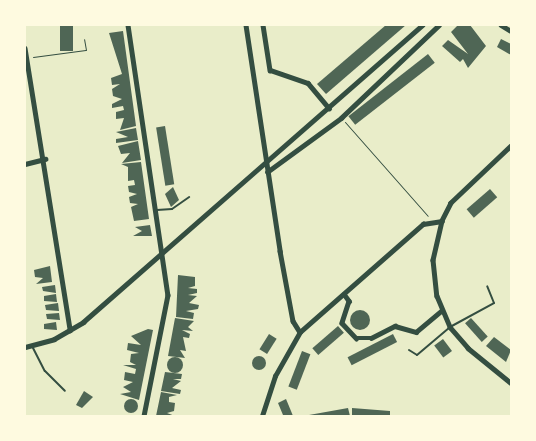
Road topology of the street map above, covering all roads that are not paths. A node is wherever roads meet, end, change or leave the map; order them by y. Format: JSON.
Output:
{"nodes":[{"id":1,"x":128,"y":25,"type":"edge"},
{"id":2,"x":246,"y":25,"type":"edge"},
{"id":3,"x":263,"y":25,"type":"edge"},
{"id":4,"x":422,"y":25,"type":"edge"},
{"id":5,"x":439,"y":25,"type":"edge"},
{"id":6,"x":500,"y":25,"type":"edge"},
{"id":7,"x":511,"y":31,"type":"edge"},
{"id":8,"x":25,"y":48,"type":"edge"},
{"id":9,"x":329,"y":108,"type":"junction"},
{"id":10,"x":511,"y":146,"type":"edge"},
{"id":11,"x":45,"y":160,"type":"junction"},
{"id":12,"x":25,"y":164,"type":"edge"},
{"id":13,"x":266,"y":164,"type":"junction"},
{"id":14,"x":268,"y":172,"type":"junction"},
{"id":15,"x":190,"y":196,"type":"dead end"},
{"id":16,"x":155,"y":210,"type":"junction"},
{"id":17,"x":442,"y":221,"type":"junction"},
{"id":18,"x":162,"y":256,"type":"junction"},
{"id":19,"x":487,"y":286,"type":"dead end"},
{"id":20,"x":344,"y":294,"type":"junction"},
{"id":21,"x":441,"y":311,"type":"junction"},
{"id":22,"x":450,"y":327,"type":"junction"},
{"id":23,"x":70,"y":330,"type":"junction"},
{"id":24,"x":300,"y":332,"type":"junction"},
{"id":25,"x":32,"y":346,"type":"junction"},
{"id":26,"x":25,"y":347,"type":"edge"},
{"id":27,"x":409,"y":350,"type":"dead end"},
{"id":28,"x":511,"y":383,"type":"edge"},
{"id":29,"x":65,"y":392,"type":"dead end"},
{"id":30,"x":144,"y":416,"type":"edge"},
{"id":31,"x":262,"y":416,"type":"edge"}],
"edges":[{"from":1,"to":16,"type":"street"},
{"from":2,"to":13,"type":"street"},
{"from":3,"to":9,"type":"street"},
{"from":4,"to":9,"type":"street"},
{"from":5,"to":14,"type":"street"},
{"from":6,"to":7,"type":"street"},
{"from":8,"to":11,"type":"street"},
{"from":9,"to":13,"type":"street"},
{"from":10,"to":17,"type":"street"},
{"from":11,"to":12,"type":"street"},
{"from":11,"to":23,"type":"street"},
{"from":13,"to":14,"type":"street"},
{"from":13,"to":18,"type":"street"},
{"from":14,"to":24,"type":"street"},
{"from":15,"to":16,"type":"lane"},
{"from":16,"to":18,"type":"street"},
{"from":17,"to":20,"type":"street"},
{"from":17,"to":21,"type":"street"},
{"from":18,"to":23,"type":"street"},
{"from":18,"to":30,"type":"street"},
{"from":19,"to":22,"type":"lane"},
{"from":20,"to":21,"type":"street"},
{"from":20,"to":24,"type":"street"},
{"from":21,"to":22,"type":"street"},
{"from":22,"to":27,"type":"lane"},
{"from":22,"to":28,"type":"street"},
{"from":23,"to":25,"type":"street"},
{"from":24,"to":31,"type":"street"},
{"from":25,"to":26,"type":"street"},
{"from":25,"to":29,"type":"lane"}]}
